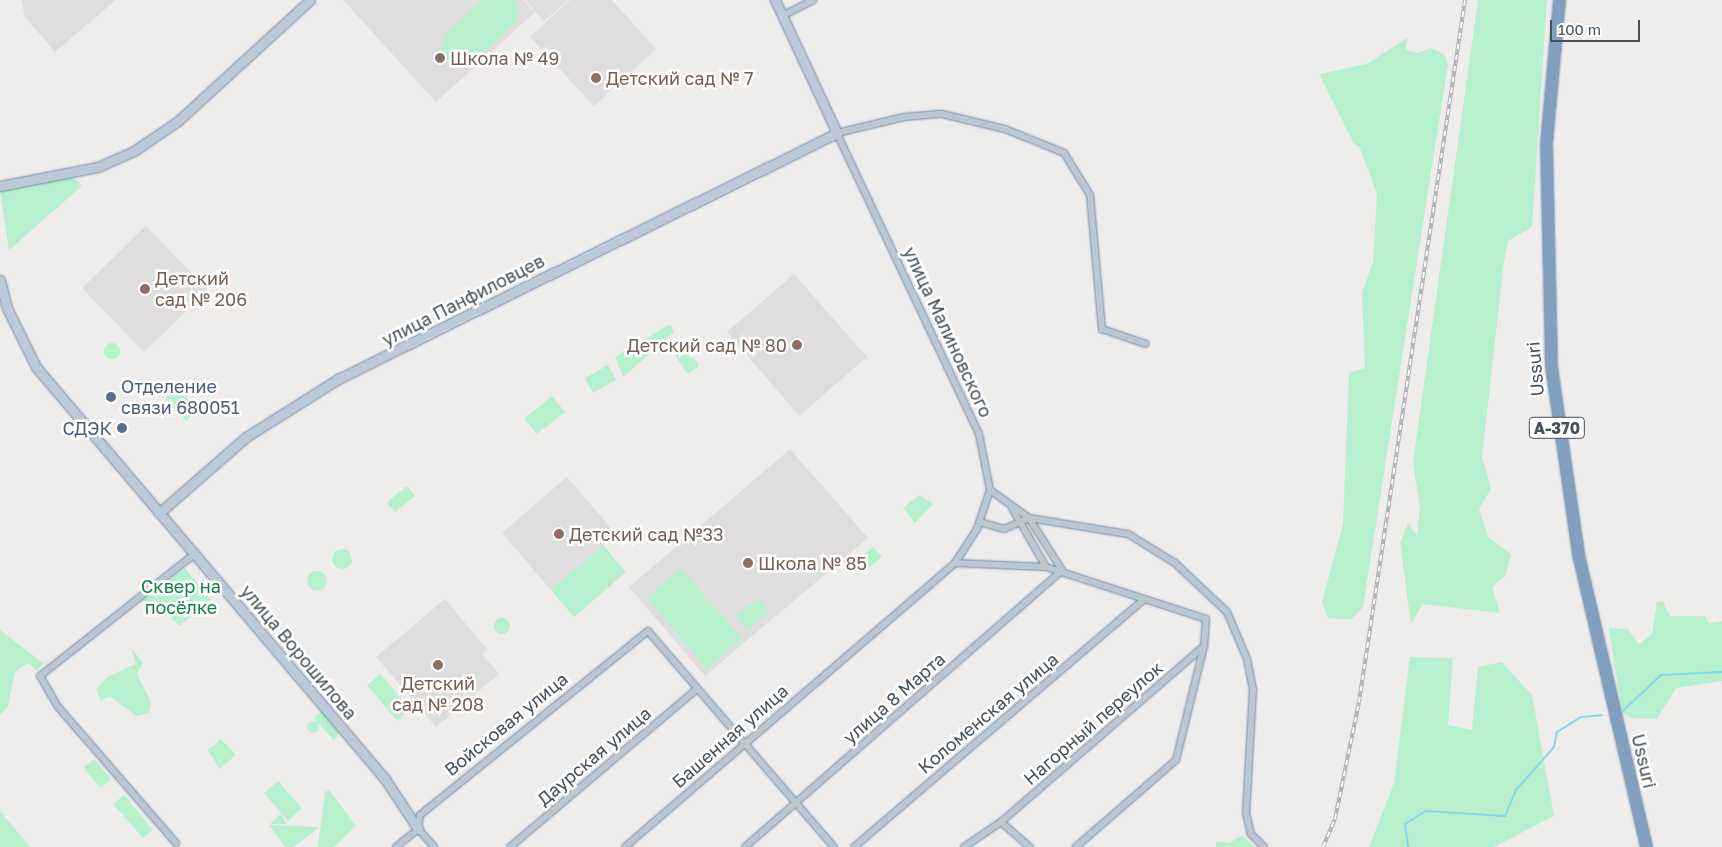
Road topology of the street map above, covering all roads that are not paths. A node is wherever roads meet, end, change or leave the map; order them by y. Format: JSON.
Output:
{"nodes":[{"id":1,"x":310,"y":0,"type":"edge"},
{"id":2,"x":775,"y":0,"type":"edge"},
{"id":3,"x":814,"y":0,"type":"edge"},
{"id":4,"x":1558,"y":0,"type":"edge"},
{"id":5,"x":782,"y":16,"type":"junction"},
{"id":6,"x":837,"y":133,"type":"junction"},
{"id":7,"x":0,"y":186,"type":"edge"},
{"id":8,"x":0,"y":280,"type":"edge"},
{"id":9,"x":1146,"y":344,"type":"dead end"},
{"id":10,"x":990,"y":490,"type":"junction"},
{"id":11,"x":1010,"y":505,"type":"junction"},
{"id":12,"x":159,"y":513,"type":"junction"},
{"id":13,"x":1029,"y":518,"type":"junction"},
{"id":14,"x":980,"y":522,"type":"junction"},
{"id":15,"x":1020,"y":525,"type":"junction"},
{"id":16,"x":196,"y":553,"type":"junction"},
{"id":17,"x":955,"y":563,"type":"junction"},
{"id":18,"x":1046,"y":567,"type":"junction"},
{"id":19,"x":1062,"y":570,"type":"junction"},
{"id":20,"x":1142,"y":601,"type":"junction"},
{"id":21,"x":1204,"y":646,"type":"junction"},
{"id":22,"x":856,"y":647,"type":"joint"},
{"id":23,"x":697,"y":689,"type":"junction"},
{"id":24,"x":745,"y":742,"type":"junction"},
{"id":25,"x":797,"y":803,"type":"junction"},
{"id":26,"x":1001,"y":822,"type":"junction"},
{"id":27,"x":418,"y":829,"type":"junction"},
{"id":28,"x":176,"y":843,"type":"dead end"},
{"id":29,"x":396,"y":847,"type":"edge"},
{"id":30,"x":434,"y":847,"type":"edge"},
{"id":31,"x":510,"y":847,"type":"edge"},
{"id":32,"x":624,"y":847,"type":"edge"},
{"id":33,"x":745,"y":847,"type":"edge"},
{"id":34,"x":834,"y":847,"type":"edge"},
{"id":35,"x":854,"y":847,"type":"edge"},
{"id":36,"x":964,"y":847,"type":"edge"},
{"id":37,"x":1030,"y":847,"type":"edge"},
{"id":38,"x":1076,"y":847,"type":"edge"},
{"id":39,"x":1264,"y":847,"type":"edge"},
{"id":40,"x":1646,"y":847,"type":"edge"}],
"edges":[{"from":1,"to":7,"type":"street"},
{"from":2,"to":5,"type":"street","name":"улица Малиновского"},
{"from":3,"to":5,"type":"street"},
{"from":4,"to":40,"type":"highway","name":"Ussuri","number":"А-370"},
{"from":5,"to":6,"type":"street","name":"улица Малиновского"},
{"from":6,"to":9,"type":"street"},
{"from":6,"to":10,"type":"street","name":"улица Малиновского"},
{"from":6,"to":12,"type":"street","name":"улица Панфиловцев"},
{"from":8,"to":12,"type":"street","name":"улица Ворошилова"},
{"from":10,"to":11,"type":"street"},
{"from":10,"to":14,"type":"street","name":"улица Малиновского"},
{"from":11,"to":13,"type":"street"},
{"from":11,"to":15,"type":"street"},
{"from":12,"to":16,"type":"street","name":"улица Ворошилова"},
{"from":13,"to":15,"type":"street"},
{"from":13,"to":19,"type":"street"},
{"from":13,"to":39,"type":"street"},
{"from":14,"to":15,"type":"street"},
{"from":14,"to":17,"type":"street","name":"улица Малиновского"},
{"from":15,"to":18,"type":"street"},
{"from":16,"to":27,"type":"street","name":"улица Ворошилова"},
{"from":16,"to":28,"type":"street"},
{"from":17,"to":18,"type":"street"},
{"from":17,"to":22,"type":"street","name":"улица Малиновского"},
{"from":18,"to":19,"type":"street"},
{"from":19,"to":20,"type":"street"},
{"from":19,"to":25,"type":"street","name":"улица 8 Марта"},
{"from":20,"to":21,"type":"street"},
{"from":20,"to":35,"type":"street","name":"Коломенская улица"},
{"from":21,"to":26,"type":"street","name":"Нагорный переулок"},
{"from":21,"to":38,"type":"street"},
{"from":22,"to":24,"type":"street","name":"Башенная улица"},
{"from":23,"to":24,"type":"street"},
{"from":23,"to":27,"type":"street","name":"Войсковая улица"},
{"from":23,"to":31,"type":"street","name":"Даурская улица"},
{"from":24,"to":25,"type":"street"},
{"from":24,"to":32,"type":"street","name":"Башенная улица"},
{"from":25,"to":33,"type":"street","name":"улица 8 Марта"},
{"from":25,"to":34,"type":"street"},
{"from":26,"to":36,"type":"street","name":"Нагорный переулок"},
{"from":26,"to":37,"type":"street"},
{"from":27,"to":29,"type":"street","name":"Войсковая улица"},
{"from":27,"to":30,"type":"street"}]}
